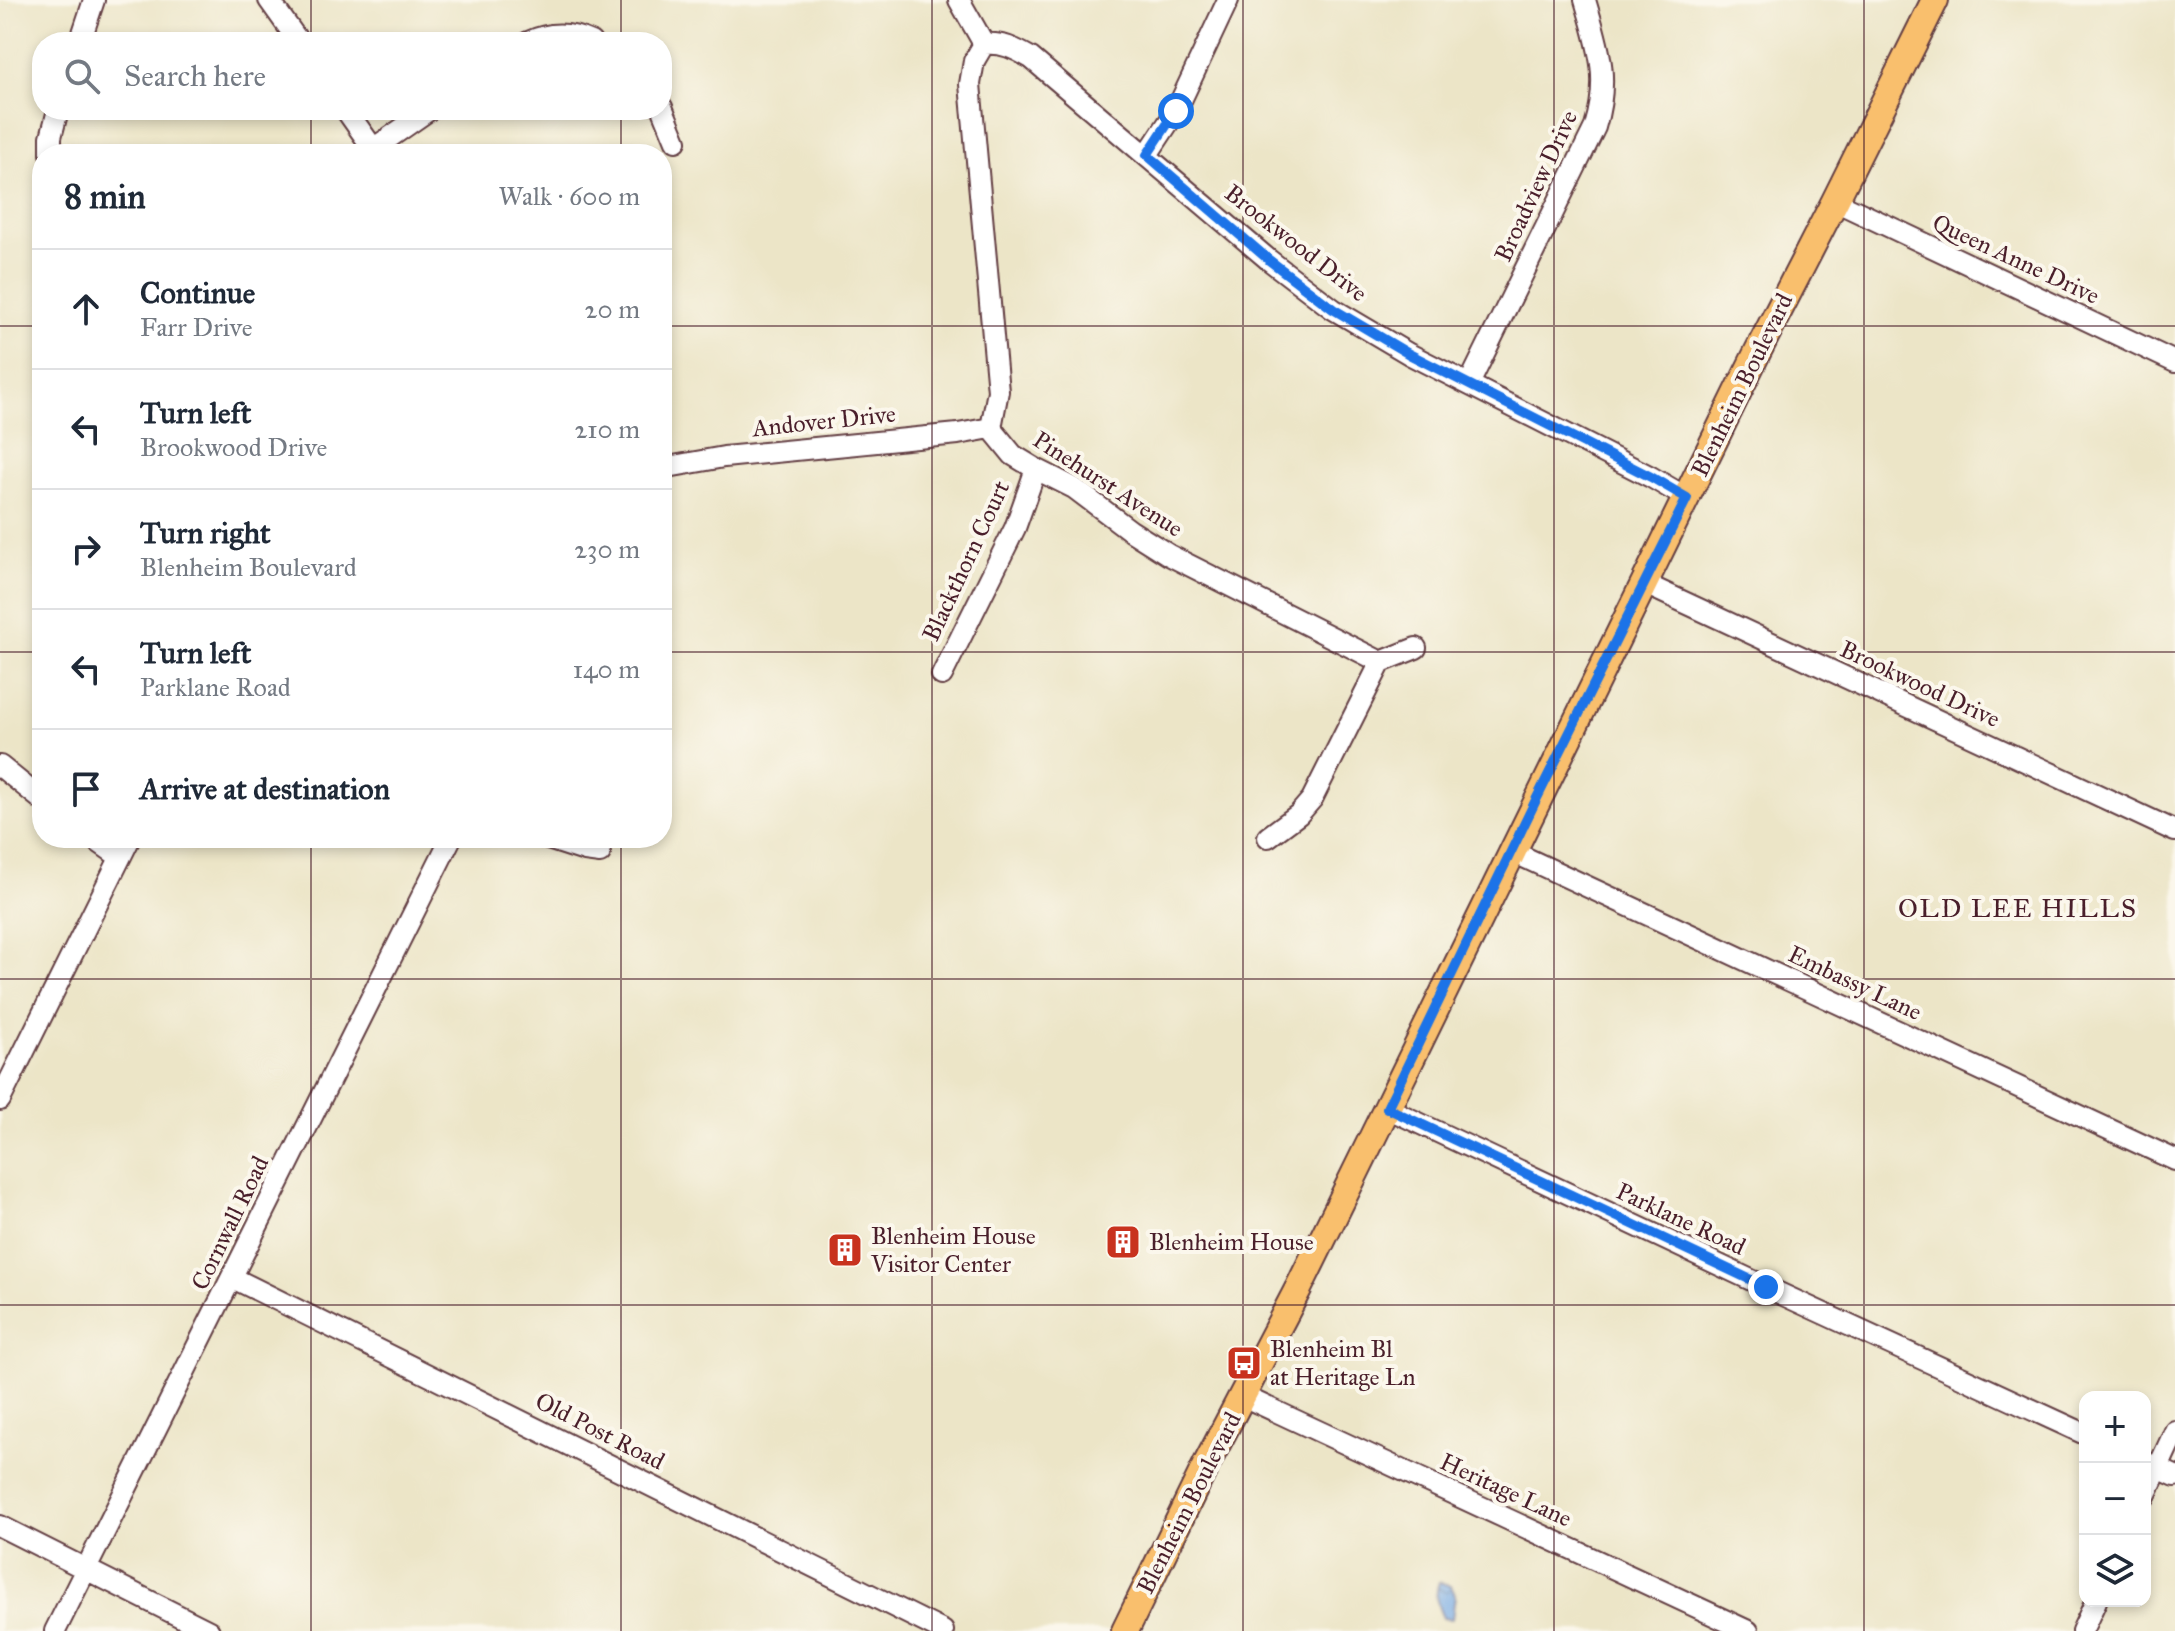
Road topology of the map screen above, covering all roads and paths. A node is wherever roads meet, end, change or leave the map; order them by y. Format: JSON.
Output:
{"nodes":[{"id":1,"x":94,"y":0,"type":"edge"},
{"id":2,"x":269,"y":0,"type":"edge"},
{"id":3,"x":959,"y":0,"type":"edge"},
{"id":4,"x":1228,"y":0,"type":"edge"},
{"id":5,"x":1585,"y":0,"type":"edge"},
{"id":6,"x":1935,"y":0,"type":"edge"},
{"id":7,"x":83,"y":32,"type":"edge"},
{"id":8,"x":292,"y":32,"type":"edge"},
{"id":9,"x":984,"y":44,"type":"junction"},
{"id":10,"x":55,"y":120,"type":"edge"},
{"id":11,"x":353,"y":120,"type":"edge"},
{"id":12,"x":416,"y":120,"type":"edge"},
{"id":13,"x":667,"y":120,"type":"edge"},
{"id":14,"x":676,"y":141,"type":"dead end"},
{"id":15,"x":51,"y":144,"type":"edge"},
{"id":16,"x":369,"y":144,"type":"edge"},
{"id":17,"x":385,"y":144,"type":"edge"},
{"id":18,"x":1147,"y":155,"type":"junction"},
{"id":19,"x":1835,"y":201,"type":"junction"},
{"id":20,"x":2175,"y":362,"type":"edge"},
{"id":21,"x":1469,"y":384,"type":"junction"},
{"id":22,"x":991,"y":428,"type":"junction"},
{"id":23,"x":672,"y":466,"type":"edge"},
{"id":24,"x":1036,"y":469,"type":"junction"},
{"id":25,"x":1687,"y":498,"type":"junction"},
{"id":26,"x":1643,"y":583,"type":"junction"},
{"id":27,"x":1416,"y":648,"type":"dead end"},
{"id":28,"x":1381,"y":662,"type":"junction"},
{"id":29,"x":942,"y":675,"type":"dead end"},
{"id":30,"x":0,"y":766,"type":"edge"},
{"id":31,"x":32,"y":792,"type":"edge"},
{"id":32,"x":2175,"y":831,"type":"edge"},
{"id":33,"x":1268,"y":837,"type":"dead end"},
{"id":34,"x":107,"y":848,"type":"edge"},
{"id":35,"x":125,"y":848,"type":"edge"},
{"id":36,"x":446,"y":848,"type":"edge"},
{"id":37,"x":576,"y":848,"type":"edge"},
{"id":38,"x":1513,"y":852,"type":"junction"},
{"id":39,"x":600,"y":853,"type":"dead end"},
{"id":40,"x":120,"y":857,"type":"junction"},
{"id":41,"x":0,"y":1100,"type":"edge"},
{"id":42,"x":1387,"y":1108,"type":"junction"},
{"id":43,"x":2175,"y":1160,"type":"edge"},
{"id":44,"x":233,"y":1278,"type":"junction"},
{"id":45,"x":1243,"y":1396,"type":"junction"},
{"id":46,"x":2079,"y":1431,"type":"edge"},
{"id":47,"x":2175,"y":1431,"type":"edge"},
{"id":48,"x":2159,"y":1468,"type":"edge"},
{"id":49,"x":0,"y":1526,"type":"edge"},
{"id":50,"x":86,"y":1570,"type":"junction"},
{"id":51,"x":2093,"y":1607,"type":"edge"},
{"id":52,"x":903,"y":1622,"type":"edge"},
{"id":53,"x":55,"y":1631,"type":"edge"},
{"id":54,"x":209,"y":1631,"type":"edge"},
{"id":55,"x":943,"y":1631,"type":"edge"},
{"id":56,"x":1125,"y":1631,"type":"edge"},
{"id":57,"x":1748,"y":1631,"type":"edge"},
{"id":58,"x":2082,"y":1631,"type":"edge"}],
"edges":[{"from":1,"to":7,"type":"street"},
{"from":2,"to":8,"type":"street"},
{"from":3,"to":9,"type":"street"},
{"from":4,"to":18,"type":"street"},
{"from":5,"to":21,"type":"street","name":"Broadview Drive"},
{"from":6,"to":19,"type":"main road","name":"Blenheim Boulevard"},
{"from":9,"to":18,"type":"street","name":"Brookwood Drive"},
{"from":9,"to":22,"type":"street"},
{"from":10,"to":15,"type":"street"},
{"from":11,"to":16,"type":"street"},
{"from":12,"to":17,"type":"street"},
{"from":13,"to":14,"type":"street"},
{"from":18,"to":21,"type":"street","name":"Brookwood Drive"},
{"from":19,"to":20,"type":"street","name":"Queen Anne Drive"},
{"from":19,"to":25,"type":"main road","name":"Blenheim Boulevard"},
{"from":21,"to":25,"type":"street","name":"Brookwood Drive"},
{"from":22,"to":23,"type":"street","name":"Andover Drive"},
{"from":22,"to":24,"type":"street","name":"Pinehurst Avenue"},
{"from":24,"to":28,"type":"street","name":"Pinehurst Avenue"},
{"from":24,"to":29,"type":"street","name":"Blackthorn Court"},
{"from":25,"to":26,"type":"main road","name":"Blenheim Boulevard"},
{"from":26,"to":32,"type":"street","name":"Brookwood Drive"},
{"from":26,"to":38,"type":"main road","name":"Blenheim Boulevard"},
{"from":27,"to":28,"type":"street"},
{"from":28,"to":33,"type":"street"},
{"from":30,"to":31,"type":"street"},
{"from":34,"to":40,"type":"street"},
{"from":35,"to":40,"type":"street"},
{"from":36,"to":44,"type":"street","name":"Cornwall Road"},
{"from":37,"to":39,"type":"street"},
{"from":38,"to":42,"type":"main road","name":"Blenheim Boulevard"},
{"from":38,"to":43,"type":"street","name":"Embassy Lane"},
{"from":40,"to":41,"type":"street"},
{"from":42,"to":45,"type":"main road","name":"Blenheim Boulevard"},
{"from":42,"to":46,"type":"street","name":"Parklane Road"},
{"from":44,"to":50,"type":"street","name":"Cornwall Road"},
{"from":44,"to":52,"type":"street","name":"Old Post Road"},
{"from":45,"to":56,"type":"main road","name":"Blenheim Boulevard"},
{"from":45,"to":57,"type":"street","name":"Heritage Lane"},
{"from":47,"to":48,"type":"street"},
{"from":49,"to":50,"type":"street"},
{"from":50,"to":53,"type":"street","name":"Cornwall Road"},
{"from":50,"to":54,"type":"street"},
{"from":51,"to":58,"type":"street"},
{"from":52,"to":55,"type":"street","name":"Old Post Road"}]}
